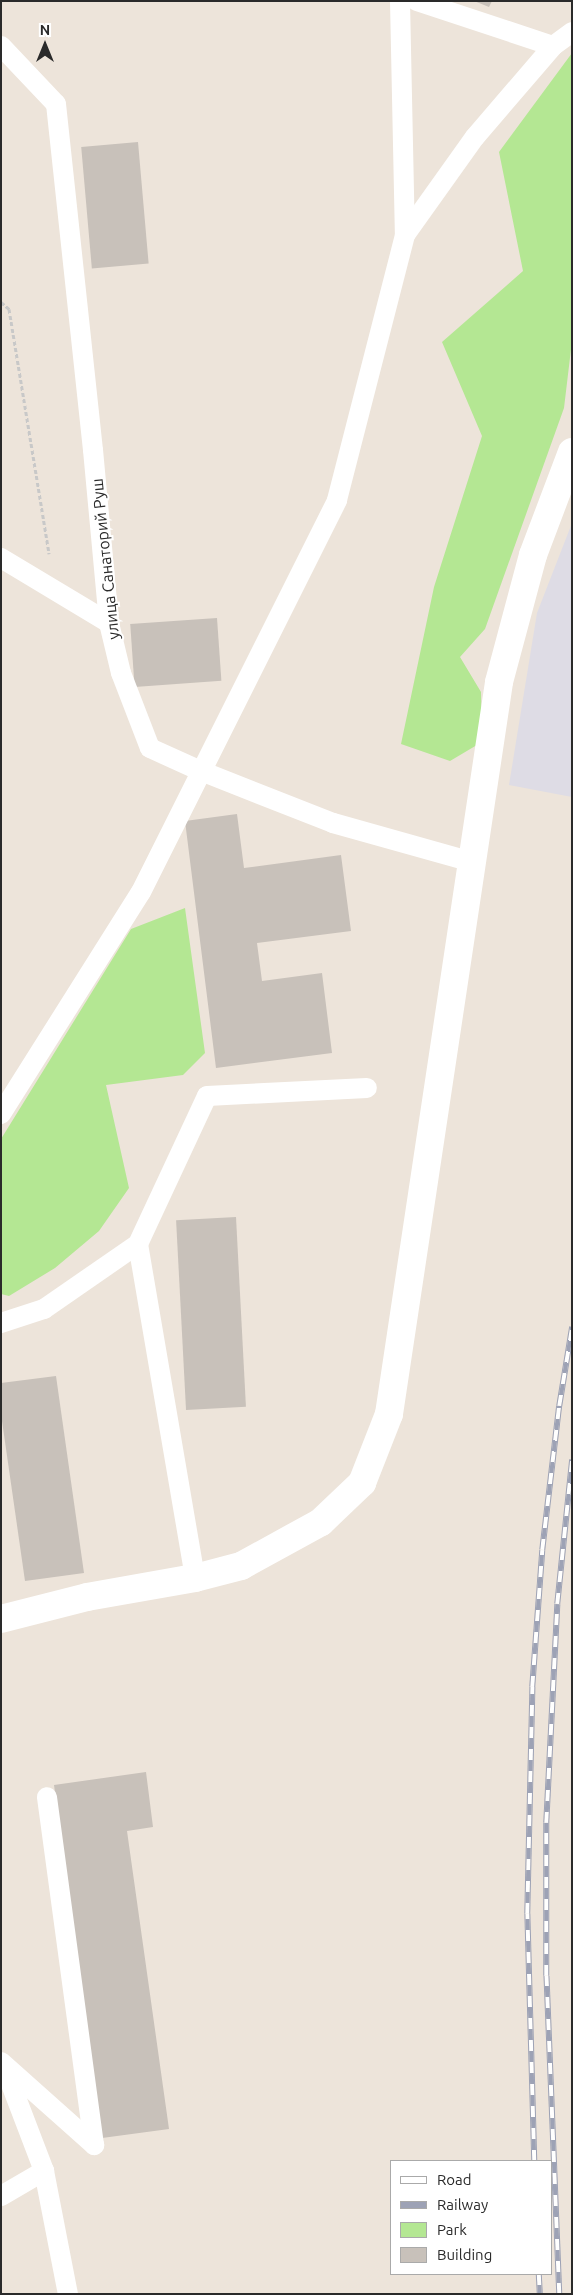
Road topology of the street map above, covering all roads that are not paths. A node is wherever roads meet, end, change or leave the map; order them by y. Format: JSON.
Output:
{"nodes":[{"id":1,"x":400,"y":1,"type":"edge"},
{"id":2,"x":417,"y":1,"type":"edge"},
{"id":3,"x":572,"y":32,"type":"edge"},
{"id":4,"x":1,"y":46,"type":"edge"},
{"id":5,"x":553,"y":46,"type":"junction"},
{"id":6,"x":405,"y":235,"type":"junction"},
{"id":7,"x":572,"y":452,"type":"edge"},
{"id":8,"x":1,"y":558,"type":"edge"},
{"id":9,"x":109,"y":623,"type":"junction"},
{"id":10,"x":201,"y":771,"type":"junction"},
{"id":11,"x":472,"y":862,"type":"junction"},
{"id":12,"x":367,"y":1088,"type":"dead end"},
{"id":13,"x":1,"y":1114,"type":"edge"},
{"id":14,"x":138,"y":1244,"type":"junction"},
{"id":15,"x":1,"y":1322,"type":"edge"},
{"id":16,"x":196,"y":1578,"type":"junction"},
{"id":17,"x":1,"y":1619,"type":"edge"},
{"id":18,"x":47,"y":1797,"type":"dead end"},
{"id":19,"x":2,"y":2060,"type":"edge"},
{"id":20,"x":44,"y":2171,"type":"junction"},
{"id":21,"x":1,"y":2196,"type":"edge"},
{"id":22,"x":68,"y":2294,"type":"edge"}],
"edges":[{"from":1,"to":6,"type":"lane"},
{"from":2,"to":5,"type":"lane"},
{"from":3,"to":5,"type":"lane"},
{"from":4,"to":9,"type":"lane","name":"улица Санаторий Руш"},
{"from":5,"to":6,"type":"lane"},
{"from":6,"to":10,"type":"lane"},
{"from":7,"to":11,"type":"street"},
{"from":8,"to":9,"type":"lane"},
{"from":9,"to":10,"type":"lane","name":"улица Санаторий Руш"},
{"from":10,"to":11,"type":"lane","name":"улица Санаторий Руш"},
{"from":10,"to":13,"type":"lane"},
{"from":11,"to":16,"type":"street"},
{"from":12,"to":14,"type":"lane"},
{"from":14,"to":15,"type":"lane"},
{"from":14,"to":16,"type":"lane"},
{"from":16,"to":17,"type":"street"},
{"from":18,"to":19,"type":"lane"},
{"from":19,"to":20,"type":"lane"},
{"from":20,"to":21,"type":"lane"},
{"from":20,"to":22,"type":"lane"}]}
